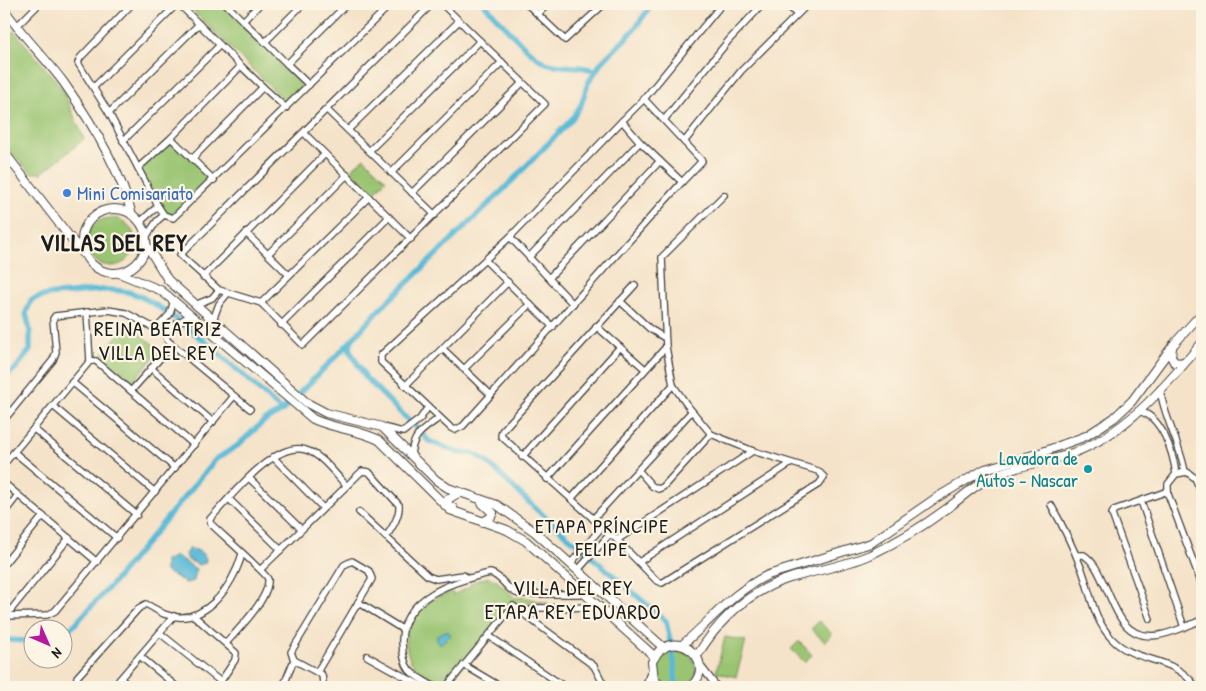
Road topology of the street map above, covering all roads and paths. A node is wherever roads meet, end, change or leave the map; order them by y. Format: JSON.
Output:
{"nodes":[{"id":1,"x":40,"y":4,"type":"edge"},
{"id":2,"x":132,"y":4,"type":"edge"},
{"id":3,"x":178,"y":4,"type":"edge"},
{"id":4,"x":226,"y":4,"type":"edge"},
{"id":5,"x":260,"y":4,"type":"edge"},
{"id":6,"x":303,"y":4,"type":"edge"},
{"id":7,"x":347,"y":4,"type":"edge"},
{"id":8,"x":391,"y":4,"type":"edge"},
{"id":9,"x":432,"y":4,"type":"edge"},
{"id":10,"x":442,"y":4,"type":"edge"},
{"id":11,"x":527,"y":4,"type":"edge"},
{"id":12,"x":548,"y":4,"type":"edge"},
{"id":13,"x":604,"y":4,"type":"edge"},
{"id":14,"x":722,"y":4,"type":"edge"},
{"id":15,"x":764,"y":4,"type":"edge"},
{"id":16,"x":786,"y":4,"type":"edge"},
{"id":17,"x":808,"y":4,"type":"edge"},
{"id":18,"x":4,"y":9,"type":"edge"},
{"id":19,"x":538,"y":14,"type":"junction"},
{"id":20,"x":797,"y":14,"type":"junction"},
{"id":21,"x":243,"y":21,"type":"junction"},
{"id":22,"x":459,"y":21,"type":"junction"},
{"id":23,"x":198,"y":24,"type":"junction"},
{"id":24,"x":16,"y":27,"type":"junction"},
{"id":25,"x":480,"y":41,"type":"junction"},
{"id":26,"x":265,"y":42,"type":"junction"},
{"id":27,"x":220,"y":45,"type":"junction"},
{"id":28,"x":502,"y":62,"type":"junction"},
{"id":29,"x":287,"y":64,"type":"junction"},
{"id":30,"x":241,"y":66,"type":"junction"},
{"id":31,"x":522,"y":82,"type":"junction"},
{"id":32,"x":309,"y":85,"type":"junction"},
{"id":33,"x":94,"y":87,"type":"junction"},
{"id":34,"x":263,"y":87,"type":"junction"},
{"id":35,"x":644,"y":99,"type":"junction"},
{"id":36,"x":286,"y":108,"type":"junction"},
{"id":37,"x":326,"y":110,"type":"junction"},
{"id":38,"x":109,"y":114,"type":"junction"},
{"id":39,"x":664,"y":120,"type":"junction"},
{"id":40,"x":622,"y":121,"type":"junction"},
{"id":41,"x":348,"y":130,"type":"junction"},
{"id":42,"x":304,"y":133,"type":"junction"},
{"id":43,"x":171,"y":138,"type":"junction"},
{"id":44,"x":123,"y":140,"type":"junction"},
{"id":45,"x":640,"y":142,"type":"junction"},
{"id":46,"x":684,"y":142,"type":"junction"},
{"id":47,"x":369,"y":151,"type":"junction"},
{"id":48,"x":4,"y":152,"type":"edge"},
{"id":49,"x":325,"y":154,"type":"junction"},
{"id":50,"x":192,"y":159,"type":"junction"},
{"id":51,"x":660,"y":161,"type":"junction"},
{"id":52,"x":138,"y":168,"type":"junction"},
{"id":53,"x":391,"y":173,"type":"junction"},
{"id":54,"x":347,"y":175,"type":"junction"},
{"id":55,"x":214,"y":180,"type":"junction"},
{"id":56,"x":682,"y":182,"type":"junction"},
{"id":57,"x":412,"y":193,"type":"junction"},
{"id":58,"x":724,"y":195,"type":"dead end"},
{"id":59,"x":369,"y":197,"type":"junction"},
{"id":60,"x":158,"y":206,"type":"junction"},
{"id":61,"x":164,"y":214,"type":"junction"},
{"id":62,"x":132,"y":215,"type":"junction"},
{"id":63,"x":435,"y":215,"type":"junction"},
{"id":64,"x":389,"y":217,"type":"junction"},
{"id":65,"x":140,"y":222,"type":"junction"},
{"id":66,"x":246,"y":233,"type":"junction"},
{"id":67,"x":510,"y":237,"type":"junction"},
{"id":68,"x":411,"y":239,"type":"junction"},
{"id":69,"x":146,"y":241,"type":"junction"},
{"id":70,"x":268,"y":254,"type":"junction"},
{"id":71,"x":529,"y":257,"type":"junction"},
{"id":72,"x":87,"y":258,"type":"junction"},
{"id":73,"x":485,"y":260,"type":"junction"},
{"id":74,"x":119,"y":273,"type":"junction"},
{"id":75,"x":289,"y":275,"type":"junction"},
{"id":76,"x":203,"y":277,"type":"junction"},
{"id":77,"x":549,"y":278,"type":"junction"},
{"id":78,"x":508,"y":282,"type":"junction"},
{"id":79,"x":635,"y":285,"type":"dead end"},
{"id":80,"x":219,"y":290,"type":"junction"},
{"id":81,"x":228,"y":293,"type":"junction"},
{"id":82,"x":174,"y":300,"type":"junction"},
{"id":83,"x":620,"y":301,"type":"junction"},
{"id":84,"x":261,"y":303,"type":"junction"},
{"id":85,"x":530,"y":304,"type":"junction"},
{"id":86,"x":573,"y":304,"type":"junction"},
{"id":87,"x":195,"y":305,"type":"junction"},
{"id":88,"x":87,"y":312,"type":"junction"},
{"id":89,"x":1202,"y":313,"type":"edge"},
{"id":90,"x":192,"y":316,"type":"junction"},
{"id":91,"x":213,"y":320,"type":"junction"},
{"id":92,"x":1202,"y":322,"type":"edge"},
{"id":93,"x":281,"y":324,"type":"junction"},
{"id":94,"x":596,"y":326,"type":"junction"},
{"id":95,"x":553,"y":327,"type":"junction"},
{"id":96,"x":1189,"y":327,"type":"junction"},
{"id":97,"x":665,"y":338,"type":"junction"},
{"id":98,"x":1202,"y":343,"type":"edge"},
{"id":99,"x":1174,"y":344,"type":"junction"},
{"id":100,"x":172,"y":345,"type":"junction"},
{"id":101,"x":620,"y":347,"type":"junction"},
{"id":102,"x":666,"y":347,"type":"junction"},
{"id":103,"x":443,"y":349,"type":"junction"},
{"id":104,"x":1190,"y":358,"type":"junction"},
{"id":105,"x":90,"y":361,"type":"junction"},
{"id":106,"x":151,"y":368,"type":"junction"},
{"id":107,"x":464,"y":369,"type":"junction"},
{"id":108,"x":645,"y":369,"type":"junction"},
{"id":109,"x":72,"y":382,"type":"junction"},
{"id":110,"x":673,"y":385,"type":"junction"},
{"id":111,"x":405,"y":386,"type":"junction"},
{"id":112,"x":1160,"y":389,"type":"junction"},
{"id":113,"x":131,"y":391,"type":"junction"},
{"id":114,"x":491,"y":395,"type":"junction"},
{"id":115,"x":234,"y":396,"type":"junction"},
{"id":116,"x":53,"y":406,"type":"junction"},
{"id":117,"x":428,"y":407,"type":"junction"},
{"id":118,"x":250,"y":409,"type":"dead end"},
{"id":119,"x":1138,"y":411,"type":"junction"},
{"id":120,"x":692,"y":412,"type":"junction"},
{"id":121,"x":439,"y":418,"type":"junction"},
{"id":122,"x":4,"y":420,"type":"edge"},
{"id":123,"x":213,"y":422,"type":"junction"},
{"id":124,"x":382,"y":427,"type":"junction"},
{"id":125,"x":34,"y":429,"type":"junction"},
{"id":126,"x":710,"y":434,"type":"junction"},
{"id":127,"x":194,"y":444,"type":"junction"},
{"id":128,"x":753,"y":451,"type":"junction"},
{"id":129,"x":14,"y":452,"type":"junction"},
{"id":130,"x":411,"y":455,"type":"junction"},
{"id":131,"x":273,"y":457,"type":"junction"},
{"id":132,"x":522,"y":457,"type":"junction"},
{"id":133,"x":4,"y":464,"type":"edge"},
{"id":134,"x":790,"y":464,"type":"junction"},
{"id":135,"x":175,"y":468,"type":"junction"},
{"id":136,"x":639,"y":471,"type":"junction"},
{"id":137,"x":1185,"y":472,"type":"junction"},
{"id":138,"x":1176,"y":474,"type":"junction"},
{"id":139,"x":249,"y":478,"type":"junction"},
{"id":140,"x":547,"y":479,"type":"junction"},
{"id":141,"x":4,"y":483,"type":"edge"},
{"id":142,"x":346,"y":485,"type":"junction"},
{"id":143,"x":1168,"y":491,"type":"junction"},
{"id":144,"x":155,"y":492,"type":"junction"},
{"id":145,"x":460,"y":492,"type":"junction"},
{"id":146,"x":1202,"y":494,"type":"edge"},
{"id":147,"x":18,"y":496,"type":"junction"},
{"id":148,"x":470,"y":496,"type":"junction"},
{"id":149,"x":229,"y":499,"type":"junction"},
{"id":150,"x":571,"y":499,"type":"junction"},
{"id":151,"x":1141,"y":501,"type":"junction"},
{"id":152,"x":1051,"y":504,"type":"dead end"},
{"id":153,"x":323,"y":508,"type":"junction"},
{"id":154,"x":359,"y":512,"type":"dead end"},
{"id":155,"x":4,"y":513,"type":"edge"},
{"id":156,"x":137,"y":515,"type":"junction"},
{"id":157,"x":43,"y":516,"type":"junction"},
{"id":158,"x":467,"y":517,"type":"junction"},
{"id":159,"x":593,"y":519,"type":"junction"},
{"id":160,"x":482,"y":522,"type":"junction"},
{"id":161,"x":602,"y":527,"type":"junction"},
{"id":162,"x":301,"y":529,"type":"junction"},
{"id":163,"x":610,"y":534,"type":"junction"},
{"id":164,"x":386,"y":537,"type":"junction"},
{"id":165,"x":69,"y":538,"type":"junction"},
{"id":166,"x":117,"y":538,"type":"junction"},
{"id":167,"x":617,"y":540,"type":"junction"},
{"id":168,"x":591,"y":541,"type":"junction"},
{"id":169,"x":598,"y":547,"type":"junction"},
{"id":170,"x":281,"y":550,"type":"junction"},
{"id":171,"x":242,"y":554,"type":"junction"},
{"id":172,"x":1076,"y":555,"type":"junction"},
{"id":173,"x":97,"y":562,"type":"junction"},
{"id":174,"x":639,"y":562,"type":"junction"},
{"id":175,"x":4,"y":564,"type":"edge"},
{"id":176,"x":570,"y":564,"type":"junction"},
{"id":177,"x":261,"y":569,"type":"junction"},
{"id":178,"x":578,"y":570,"type":"junction"},
{"id":179,"x":468,"y":578,"type":"junction"},
{"id":180,"x":1202,"y":586,"type":"edge"},
{"id":181,"x":570,"y":594,"type":"junction"},
{"id":182,"x":585,"y":594,"type":"junction"},
{"id":183,"x":552,"y":595,"type":"junction"},
{"id":184,"x":358,"y":602,"type":"junction"},
{"id":185,"x":599,"y":607,"type":"junction"},
{"id":186,"x":552,"y":608,"type":"junction"},
{"id":187,"x":570,"y":608,"type":"junction"},
{"id":188,"x":524,"y":614,"type":"junction"},
{"id":189,"x":193,"y":615,"type":"junction"},
{"id":190,"x":5,"y":616,"type":"edge"},
{"id":191,"x":174,"y":616,"type":"junction"},
{"id":192,"x":1150,"y":619,"type":"dead end"},
{"id":193,"x":1202,"y":620,"type":"edge"},
{"id":194,"x":1184,"y":627,"type":"junction"},
{"id":195,"x":402,"y":629,"type":"junction"},
{"id":196,"x":161,"y":634,"type":"junction"},
{"id":197,"x":489,"y":636,"type":"junction"},
{"id":198,"x":226,"y":643,"type":"junction"},
{"id":199,"x":682,"y":645,"type":"junction"},
{"id":200,"x":664,"y":648,"type":"junction"},
{"id":201,"x":367,"y":656,"type":"dead end"},
{"id":202,"x":697,"y":656,"type":"junction"},
{"id":203,"x":140,"y":657,"type":"junction"},
{"id":204,"x":654,"y":657,"type":"junction"},
{"id":205,"x":294,"y":660,"type":"junction"},
{"id":206,"x":464,"y":665,"type":"junction"},
{"id":207,"x":700,"y":665,"type":"junction"},
{"id":208,"x":652,"y":668,"type":"junction"},
{"id":209,"x":316,"y":672,"type":"junction"},
{"id":210,"x":120,"y":679,"type":"junction"},
{"id":211,"x":221,"y":682,"type":"junction"},
{"id":212,"x":1202,"y":685,"type":"edge"},
{"id":213,"x":83,"y":687,"type":"edge"},
{"id":214,"x":113,"y":687,"type":"edge"},
{"id":215,"x":130,"y":687,"type":"edge"},
{"id":216,"x":177,"y":687,"type":"edge"},
{"id":217,"x":217,"y":687,"type":"edge"},
{"id":218,"x":283,"y":687,"type":"edge"},
{"id":219,"x":321,"y":687,"type":"edge"},
{"id":220,"x":423,"y":687,"type":"edge"},
{"id":221,"x":435,"y":687,"type":"edge"},
{"id":222,"x":446,"y":687,"type":"edge"},
{"id":223,"x":501,"y":687,"type":"edge"},
{"id":224,"x":565,"y":687,"type":"edge"},
{"id":225,"x":605,"y":687,"type":"edge"},
{"id":226,"x":645,"y":687,"type":"edge"},
{"id":227,"x":660,"y":687,"type":"edge"},
{"id":228,"x":691,"y":687,"type":"edge"},
{"id":229,"x":717,"y":687,"type":"edge"},
{"id":230,"x":1197,"y":687,"type":"edge"}],
"edges":[{"from":1,"to":24,"type":"street"},
{"from":2,"to":33,"type":"street"},
{"from":3,"to":23,"type":"street"},
{"from":3,"to":33,"type":"street"},
{"from":4,"to":21,"type":"street"},
{"from":5,"to":21,"type":"street"},
{"from":6,"to":26,"type":"street"},
{"from":7,"to":29,"type":"street"},
{"from":8,"to":32,"type":"street"},
{"from":9,"to":37,"type":"street"},
{"from":10,"to":22,"type":"street"},
{"from":11,"to":19,"type":"street"},
{"from":12,"to":19,"type":"street"},
{"from":13,"to":19,"type":"street"},
{"from":14,"to":35,"type":"street"},
{"from":15,"to":39,"type":"street"},
{"from":16,"to":20,"type":"street"},
{"from":17,"to":20,"type":"street"},
{"from":18,"to":24,"type":"street"},
{"from":20,"to":46,"type":"street"},
{"from":21,"to":26,"type":"street"},
{"from":22,"to":25,"type":"street"},
{"from":22,"to":41,"type":"street"},
{"from":23,"to":27,"type":"street"},
{"from":23,"to":38,"type":"street"},
{"from":24,"to":62,"type":"street"},
{"from":25,"to":28,"type":"street"},
{"from":25,"to":47,"type":"street"},
{"from":26,"to":29,"type":"street"},
{"from":27,"to":30,"type":"street"},
{"from":27,"to":44,"type":"street"},
{"from":28,"to":31,"type":"street"},
{"from":28,"to":53,"type":"street"},
{"from":29,"to":32,"type":"street"},
{"from":30,"to":34,"type":"street"},
{"from":30,"to":43,"type":"street"},
{"from":31,"to":57,"type":"street"},
{"from":31,"to":63,"type":"street"},
{"from":32,"to":36,"type":"street"},
{"from":33,"to":38,"type":"street"},
{"from":34,"to":36,"type":"street"},
{"from":34,"to":50,"type":"street"},
{"from":35,"to":39,"type":"street"},
{"from":35,"to":40,"type":"street"},
{"from":36,"to":55,"type":"street"},
{"from":37,"to":41,"type":"street"},
{"from":37,"to":42,"type":"street"},
{"from":38,"to":44,"type":"street"},
{"from":39,"to":46,"type":"street"},
{"from":40,"to":45,"type":"street"},
{"from":40,"to":67,"type":"street"},
{"from":41,"to":47,"type":"street"},
{"from":42,"to":49,"type":"street"},
{"from":42,"to":76,"type":"street"},
{"from":43,"to":50,"type":"street"},
{"from":43,"to":52,"type":"street"},
{"from":44,"to":52,"type":"street"},
{"from":45,"to":51,"type":"street"},
{"from":45,"to":71,"type":"street"},
{"from":46,"to":56,"type":"street"},
{"from":47,"to":53,"type":"street"},
{"from":48,"to":72,"type":"street"},
{"from":49,"to":54,"type":"street"},
{"from":49,"to":66,"type":"street"},
{"from":50,"to":55,"type":"street"},
{"from":51,"to":56,"type":"street"},
{"from":51,"to":77,"type":"street"},
{"from":52,"to":60,"type":"street"},
{"from":53,"to":57,"type":"street"},
{"from":54,"to":59,"type":"street"},
{"from":54,"to":70,"type":"street"},
{"from":55,"to":61,"type":"street"},
{"from":56,"to":86,"type":"street"},
{"from":57,"to":63,"type":"street"},
{"from":58,"to":97,"type":"street"},
{"from":59,"to":64,"type":"street"},
{"from":59,"to":75,"type":"street"},
{"from":60,"to":61,"type":"street"},
{"from":60,"to":65,"type":"street"},
{"from":61,"to":69,"type":"street"},
{"from":62,"to":65,"type":"street"},
{"from":62,"to":72,"type":"street"},
{"from":63,"to":68,"type":"street"},
{"from":64,"to":68,"type":"street"},
{"from":64,"to":93,"type":"street"},
{"from":65,"to":69,"type":"street"},
{"from":66,"to":70,"type":"street"},
{"from":66,"to":76,"type":"street"},
{"from":67,"to":71,"type":"street"},
{"from":67,"to":73,"type":"street"},
{"from":68,"to":93,"type":"street"},
{"from":69,"to":74,"type":"street"},
{"from":69,"to":87,"type":"street"},
{"from":70,"to":75,"type":"street"},
{"from":71,"to":77,"type":"street"},
{"from":72,"to":74,"type":"street"},
{"from":73,"to":78,"type":"street"},
{"from":73,"to":111,"type":"street"},
{"from":74,"to":82,"type":"street"},
{"from":75,"to":84,"type":"street"},
{"from":76,"to":80,"type":"street"},
{"from":77,"to":86,"type":"street"},
{"from":78,"to":85,"type":"street"},
{"from":78,"to":103,"type":"street"},
{"from":79,"to":83,"type":"street"},
{"from":80,"to":81,"type":"street"},
{"from":80,"to":87,"type":"street"},
{"from":81,"to":84,"type":"street"},
{"from":81,"to":91,"type":"street"},
{"from":82,"to":88,"type":"street"},
{"from":82,"to":90,"type":"street"},
{"from":83,"to":94,"type":"street"},
{"from":83,"to":97,"type":"street"},
{"from":84,"to":93,"type":"street"},
{"from":85,"to":95,"type":"street"},
{"from":85,"to":107,"type":"street"},
{"from":86,"to":95,"type":"street"},
{"from":87,"to":91,"type":"street"},
{"from":88,"to":105,"type":"street"},
{"from":88,"to":122,"type":"street"},
{"from":89,"to":96,"type":"street"},
{"from":90,"to":100,"type":"street"},
{"from":90,"to":158,"type":"street"},
{"from":91,"to":124,"type":"street"},
{"from":92,"to":96,"type":"street"},
{"from":94,"to":101,"type":"street"},
{"from":94,"to":132,"type":"street"},
{"from":95,"to":114,"type":"street"},
{"from":96,"to":99,"type":"street"},
{"from":97,"to":102,"type":"street"},
{"from":98,"to":104,"type":"street"},
{"from":99,"to":104,"type":"street"},
{"from":99,"to":199,"type":"street"},
{"from":100,"to":106,"type":"street"},
{"from":100,"to":115,"type":"street"},
{"from":101,"to":108,"type":"street"},
{"from":101,"to":132,"type":"street"},
{"from":102,"to":108,"type":"street"},
{"from":102,"to":110,"type":"street"},
{"from":103,"to":107,"type":"street"},
{"from":103,"to":111,"type":"street"},
{"from":104,"to":112,"type":"street"},
{"from":105,"to":109,"type":"street"},
{"from":105,"to":113,"type":"street"},
{"from":106,"to":113,"type":"street"},
{"from":106,"to":123,"type":"street"},
{"from":107,"to":114,"type":"street"},
{"from":108,"to":140,"type":"street"},
{"from":109,"to":116,"type":"street"},
{"from":109,"to":135,"type":"street"},
{"from":110,"to":120,"type":"street"},
{"from":110,"to":150,"type":"street"},
{"from":111,"to":117,"type":"street"},
{"from":112,"to":119,"type":"street"},
{"from":112,"to":137,"type":"street"},
{"from":113,"to":127,"type":"street"},
{"from":114,"to":121,"type":"street"},
{"from":115,"to":118,"type":"street"},
{"from":115,"to":123,"type":"street"},
{"from":116,"to":125,"type":"street"},
{"from":116,"to":144,"type":"street"},
{"from":117,"to":121,"type":"street"},
{"from":117,"to":124,"type":"street"},
{"from":119,"to":138,"type":"street"},
{"from":119,"to":202,"type":"street"},
{"from":120,"to":126,"type":"street"},
{"from":120,"to":136,"type":"street"},
{"from":121,"to":130,"type":"street"},
{"from":123,"to":127,"type":"street"},
{"from":124,"to":130,"type":"street"},
{"from":125,"to":129,"type":"street"},
{"from":125,"to":156,"type":"street"},
{"from":126,"to":128,"type":"street"},
{"from":126,"to":136,"type":"street"},
{"from":127,"to":135,"type":"street"},
{"from":128,"to":134,"type":"street"},
{"from":128,"to":167,"type":"street"},
{"from":129,"to":133,"type":"street"},
{"from":129,"to":166,"type":"street"},
{"from":130,"to":145,"type":"street"},
{"from":131,"to":139,"type":"street"},
{"from":131,"to":142,"type":"street"},
{"from":131,"to":153,"type":"street"},
{"from":132,"to":140,"type":"street"},
{"from":134,"to":174,"type":"street"},
{"from":134,"to":174,"type":"street"},
{"from":135,"to":144,"type":"street"},
{"from":136,"to":159,"type":"street"},
{"from":137,"to":138,"type":"street"},
{"from":137,"to":146,"type":"street"},
{"from":138,"to":143,"type":"street"},
{"from":139,"to":149,"type":"street"},
{"from":139,"to":162,"type":"street"},
{"from":140,"to":150,"type":"street"},
{"from":141,"to":147,"type":"street"},
{"from":142,"to":153,"type":"street"},
{"from":142,"to":164,"type":"street"},
{"from":143,"to":151,"type":"street"},
{"from":143,"to":180,"type":"street"},
{"from":144,"to":156,"type":"street"},
{"from":145,"to":148,"type":"street"},
{"from":145,"to":158,"type":"street"},
{"from":147,"to":155,"type":"street"},
{"from":147,"to":157,"type":"street"},
{"from":148,"to":160,"type":"street"},
{"from":148,"to":176,"type":"street"},
{"from":149,"to":170,"type":"street"},
{"from":149,"to":171,"type":"street"},
{"from":150,"to":159,"type":"street"},
{"from":151,"to":192,"type":"street"},
{"from":151,"to":194,"type":"street"},
{"from":152,"to":172,"type":"street"},
{"from":153,"to":162,"type":"street"},
{"from":154,"to":164,"type":"street"},
{"from":156,"to":166,"type":"street"},
{"from":157,"to":165,"type":"street"},
{"from":157,"to":175,"type":"street"},
{"from":158,"to":160,"type":"street"},
{"from":159,"to":161,"type":"street"},
{"from":160,"to":182,"type":"street"},
{"from":161,"to":163,"type":"street"},
{"from":161,"to":168,"type":"street"},
{"from":162,"to":170,"type":"street"},
{"from":163,"to":167,"type":"street"},
{"from":163,"to":169,"type":"street"},
{"from":164,"to":179,"type":"street"},
{"from":165,"to":173,"type":"street"},
{"from":165,"to":190,"type":"street"},
{"from":166,"to":173,"type":"street"},
{"from":167,"to":174,"type":"street"},
{"from":168,"to":169,"type":"street"},
{"from":168,"to":176,"type":"street"},
{"from":169,"to":178,"type":"street"},
{"from":170,"to":177,"type":"street"},
{"from":171,"to":177,"type":"street"},
{"from":171,"to":189,"type":"street"},
{"from":172,"to":194,"type":"street"},
{"from":172,"to":230,"type":"street"},
{"from":173,"to":190,"type":"street"},
{"from":176,"to":178,"type":"street"},
{"from":177,"to":198,"type":"street"},
{"from":178,"to":200,"type":"street"},
{"from":179,"to":183,"type":"street"},
{"from":179,"to":195,"type":"street"},
{"from":181,"to":182,"type":"street"},
{"from":181,"to":183,"type":"street"},
{"from":181,"to":187,"type":"street"},
{"from":182,"to":185,"type":"street"},
{"from":183,"to":186,"type":"street"},
{"from":184,"to":195,"type":"street"},
{"from":184,"to":205,"type":"street"},
{"from":184,"to":209,"type":"street"},
{"from":185,"to":187,"type":"street"},
{"from":185,"to":204,"type":"street"},
{"from":186,"to":187,"type":"street"},
{"from":186,"to":188,"type":"street"},
{"from":188,"to":197,"type":"street"},
{"from":188,"to":225,"type":"street"},
{"from":189,"to":191,"type":"street"},
{"from":189,"to":198,"type":"street"},
{"from":191,"to":196,"type":"street"},
{"from":191,"to":213,"type":"street"},
{"from":193,"to":194,"type":"street"},
{"from":195,"to":221,"type":"street"},
{"from":196,"to":203,"type":"street"},
{"from":196,"to":211,"type":"street"},
{"from":197,"to":206,"type":"street"},
{"from":197,"to":224,"type":"street"},
{"from":198,"to":211,"type":"street"},
{"from":199,"to":200,"type":"street"},
{"from":199,"to":202,"type":"street"},
{"from":200,"to":204,"type":"street"},
{"from":201,"to":220,"type":"street"},
{"from":202,"to":207,"type":"street"},
{"from":203,"to":210,"type":"street"},
{"from":203,"to":216,"type":"street"},
{"from":204,"to":208,"type":"street"},
{"from":205,"to":209,"type":"street"},
{"from":205,"to":218,"type":"street"},
{"from":206,"to":222,"type":"street"},
{"from":206,"to":223,"type":"street"},
{"from":207,"to":228,"type":"street"},
{"from":207,"to":229,"type":"street"},
{"from":208,"to":226,"type":"street"},
{"from":208,"to":227,"type":"street"},
{"from":209,"to":219,"type":"street"},
{"from":210,"to":214,"type":"street"},
{"from":210,"to":215,"type":"street"},
{"from":211,"to":217,"type":"street"},
{"from":212,"to":230,"type":"street"}]}
